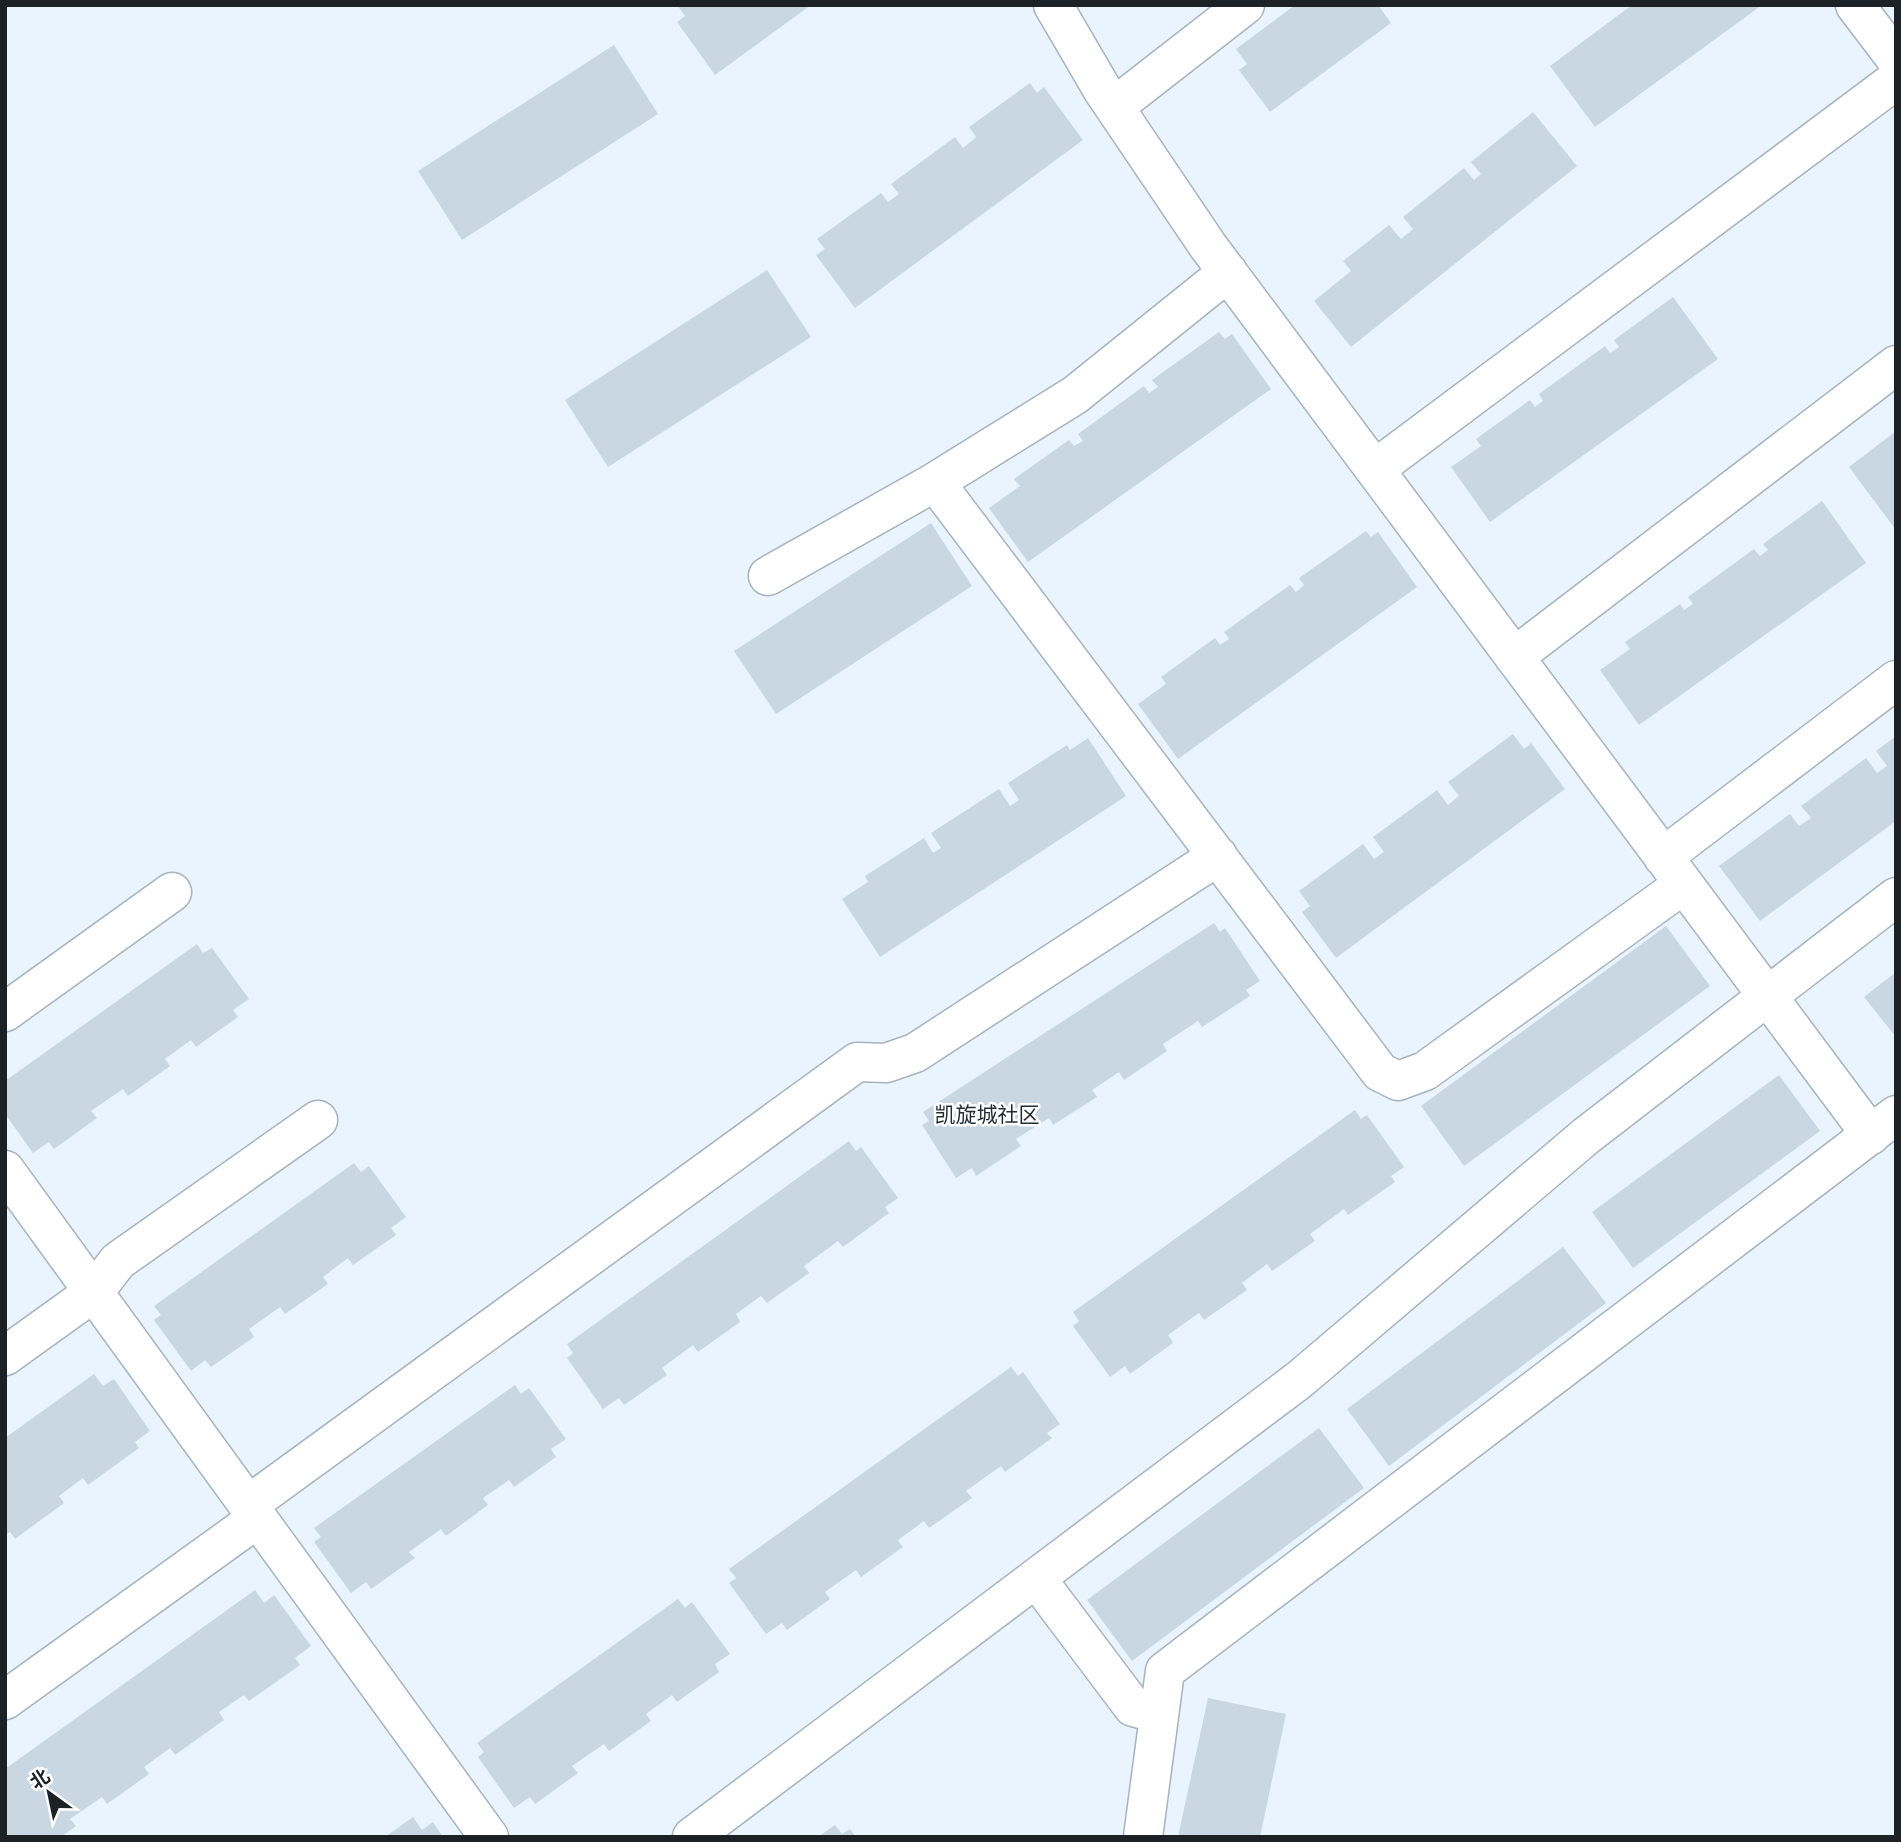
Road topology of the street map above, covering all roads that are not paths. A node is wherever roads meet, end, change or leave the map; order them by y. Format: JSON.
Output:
{"nodes":[{"id":1,"x":1053,"y":5,"type":"edge"},
{"id":2,"x":1245,"y":5,"type":"edge"},
{"id":3,"x":1855,"y":5,"type":"edge"},
{"id":4,"x":1896,"y":59,"type":"edge"},
{"id":5,"x":1896,"y":80,"type":"edge"},
{"id":6,"x":1114,"y":107,"type":"junction"},
{"id":7,"x":1228,"y":272,"type":"junction"},
{"id":8,"x":1896,"y":365,"type":"edge"},
{"id":9,"x":1374,"y":469,"type":"junction"},
{"id":10,"x":935,"y":482,"type":"junction"},
{"id":11,"x":768,"y":576,"type":"dead end"},
{"id":12,"x":1514,"y":656,"type":"junction"},
{"id":13,"x":1896,"y":680,"type":"edge"},
{"id":14,"x":1217,"y":856,"type":"junction"},
{"id":15,"x":1673,"y":870,"type":"junction"},
{"id":16,"x":172,"y":892,"type":"dead end"},
{"id":17,"x":1896,"y":897,"type":"edge"},
{"id":18,"x":1767,"y":996,"type":"junction"},
{"id":19,"x":5,"y":1012,"type":"edge"},
{"id":20,"x":318,"y":1120,"type":"dead end"},
{"id":21,"x":1883,"y":1125,"type":"edge"},
{"id":22,"x":5,"y":1170,"type":"edge"},
{"id":23,"x":94,"y":1292,"type":"junction"},
{"id":24,"x":5,"y":1356,"type":"edge"},
{"id":25,"x":253,"y":1511,"type":"junction"},
{"id":26,"x":1036,"y":1578,"type":"junction"},
{"id":27,"x":5,"y":1700,"type":"edge"},
{"id":28,"x":1159,"y":1714,"type":"junction"},
{"id":29,"x":489,"y":1837,"type":"edge"},
{"id":30,"x":692,"y":1837,"type":"edge"},
{"id":31,"x":1143,"y":1837,"type":"edge"}],
"edges":[{"from":1,"to":6,"type":"lane"},
{"from":2,"to":6,"type":"lane"},
{"from":3,"to":4,"type":"lane"},
{"from":5,"to":9,"type":"lane"},
{"from":6,"to":7,"type":"lane"},
{"from":7,"to":9,"type":"lane"},
{"from":7,"to":10,"type":"lane"},
{"from":8,"to":12,"type":"lane"},
{"from":9,"to":12,"type":"lane"},
{"from":10,"to":11,"type":"lane"},
{"from":10,"to":14,"type":"lane"},
{"from":12,"to":15,"type":"lane"},
{"from":13,"to":15,"type":"lane"},
{"from":14,"to":15,"type":"lane"},
{"from":14,"to":25,"type":"lane"},
{"from":15,"to":18,"type":"lane"},
{"from":16,"to":19,"type":"lane"},
{"from":17,"to":18,"type":"lane"},
{"from":18,"to":21,"type":"lane"},
{"from":18,"to":26,"type":"lane"},
{"from":20,"to":23,"type":"lane"},
{"from":21,"to":28,"type":"lane"},
{"from":22,"to":23,"type":"lane"},
{"from":23,"to":24,"type":"lane"},
{"from":23,"to":25,"type":"lane"},
{"from":25,"to":27,"type":"lane"},
{"from":25,"to":29,"type":"lane"},
{"from":26,"to":28,"type":"lane"},
{"from":26,"to":30,"type":"lane"},
{"from":28,"to":31,"type":"lane"}]}
